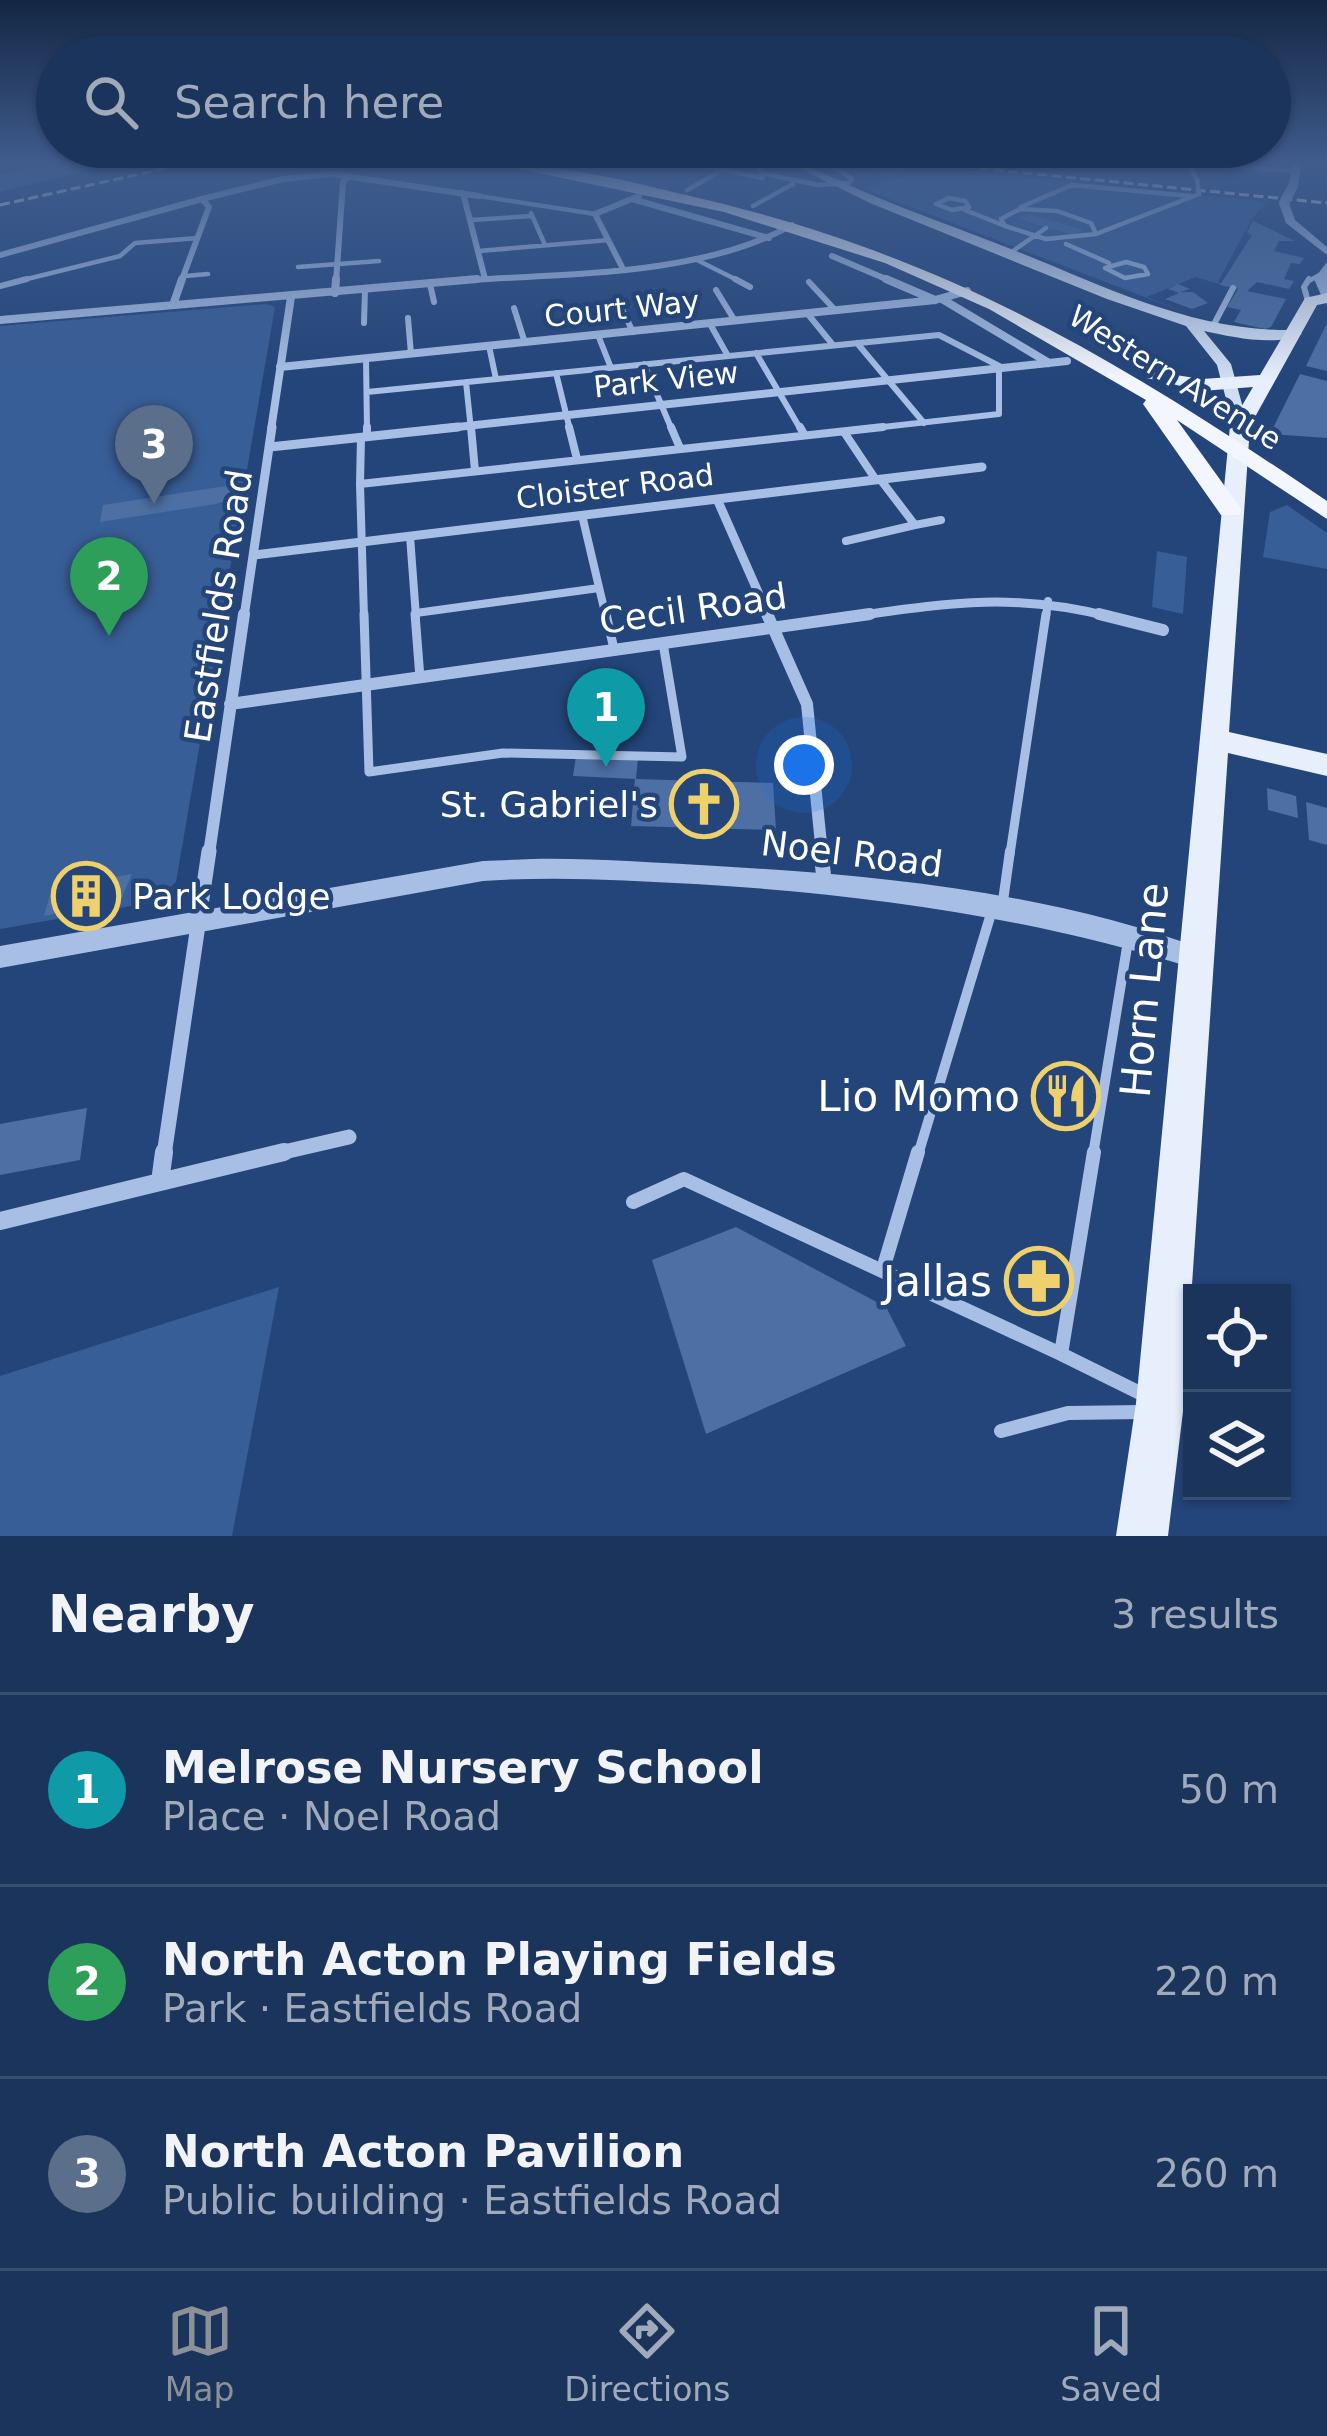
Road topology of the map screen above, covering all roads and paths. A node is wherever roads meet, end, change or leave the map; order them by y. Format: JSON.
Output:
{"nodes":[{"id":1,"x":71,"y":236,"type":"edge"},
{"id":2,"x":339,"y":236,"type":"edge"},
{"id":3,"x":475,"y":236,"type":"edge"},
{"id":4,"x":541,"y":236,"type":"edge"},
{"id":5,"x":607,"y":236,"type":"edge"},
{"id":6,"x":762,"y":236,"type":"edge"},
{"id":7,"x":774,"y":236,"type":"edge"},
{"id":8,"x":806,"y":236,"type":"edge"},
{"id":9,"x":843,"y":236,"type":"edge"},
{"id":10,"x":966,"y":236,"type":"edge"},
{"id":11,"x":1027,"y":236,"type":"edge"},
{"id":12,"x":1100,"y":236,"type":"edge"},
{"id":13,"x":1030,"y":237,"type":"junction"},
{"id":14,"x":1097,"y":237,"type":"joint"},
{"id":15,"x":198,"y":238,"type":"joint"},
{"id":16,"x":770,"y":238,"type":"junction"},
{"id":17,"x":609,"y":240,"type":"junction"},
{"id":18,"x":1066,"y":244,"type":"junction"},
{"id":19,"x":545,"y":245,"type":"junction"},
{"id":20,"x":478,"y":250,"type":"junction"},
{"id":21,"x":1010,"y":253,"type":"junction"},
{"id":22,"x":0,"y":255,"type":"edge"},
{"id":23,"x":832,"y":256,"type":"dead end"},
{"id":24,"x":698,"y":260,"type":"junction"},
{"id":25,"x":379,"y":261,"type":"dead end"},
{"id":26,"x":1108,"y":263,"type":"junction"},
{"id":27,"x":336,"y":265,"type":"junction"},
{"id":28,"x":298,"y":267,"type":"dead end"},
{"id":29,"x":622,"y":267,"type":"junction"},
{"id":30,"x":1325,"y":271,"type":"edge"},
{"id":31,"x":208,"y":274,"type":"dead end"},
{"id":32,"x":185,"y":276,"type":"junction"},
{"id":33,"x":485,"y":279,"type":"junction"},
{"id":34,"x":809,"y":282,"type":"dead end"},
{"id":35,"x":430,"y":284,"type":"junction"},
{"id":36,"x":0,"y":286,"type":"edge"},
{"id":37,"x":750,"y":287,"type":"dead end"},
{"id":38,"x":1233,"y":288,"type":"dead end"},
{"id":39,"x":365,"y":290,"type":"junction"},
{"id":40,"x":716,"y":290,"type":"dead end"},
{"id":41,"x":967,"y":291,"type":"junction"},
{"id":42,"x":334,"y":292,"type":"junction"},
{"id":43,"x":291,"y":297,"type":"junction"},
{"id":44,"x":617,"y":299,"type":"dead end"},
{"id":45,"x":1321,"y":299,"type":"edge"},
{"id":46,"x":939,"y":300,"type":"junction"},
{"id":47,"x":434,"y":302,"type":"dead end"},
{"id":48,"x":173,"y":305,"type":"junction"},
{"id":49,"x":514,"y":308,"type":"dead end"},
{"id":50,"x":836,"y":310,"type":"junction"},
{"id":51,"x":807,"y":313,"type":"junction"},
{"id":52,"x":408,"y":318,"type":"dead end"},
{"id":53,"x":0,"y":320,"type":"edge"},
{"id":54,"x":735,"y":321,"type":"junction"},
{"id":55,"x":364,"y":322,"type":"dead end"},
{"id":56,"x":710,"y":324,"type":"junction"},
{"id":57,"x":1191,"y":325,"type":"junction"},
{"id":58,"x":1212,"y":328,"type":"junction"},
{"id":59,"x":633,"y":332,"type":"junction"},
{"id":60,"x":1295,"y":334,"type":"junction"},
{"id":61,"x":598,"y":335,"type":"junction"},
{"id":62,"x":525,"y":343,"type":"junction"},
{"id":63,"x":857,"y":343,"type":"junction"},
{"id":64,"x":833,"y":345,"type":"junction"},
{"id":65,"x":489,"y":346,"type":"junction"},
{"id":66,"x":756,"y":353,"type":"junction"},
{"id":67,"x":411,"y":354,"type":"junction"},
{"id":68,"x":728,"y":356,"type":"junction"},
{"id":69,"x":366,"y":358,"type":"junction"},
{"id":70,"x":1067,"y":361,"type":"dead end"},
{"id":71,"x":1049,"y":363,"type":"junction"},
{"id":72,"x":644,"y":364,"type":"junction"},
{"id":73,"x":280,"y":367,"type":"junction"},
{"id":74,"x":611,"y":368,"type":"junction"},
{"id":75,"x":1001,"y":368,"type":"junction"},
{"id":76,"x":556,"y":373,"type":"junction"},
{"id":77,"x":496,"y":379,"type":"junction"},
{"id":78,"x":890,"y":380,"type":"junction"},
{"id":79,"x":1266,"y":380,"type":"junction"},
{"id":80,"x":466,"y":382,"type":"junction"},
{"id":81,"x":1150,"y":383,"type":"junction"},
{"id":82,"x":1227,"y":384,"type":"junction"},
{"id":83,"x":368,"y":392,"type":"junction"},
{"id":84,"x":779,"y":392,"type":"junction"},
{"id":85,"x":660,"y":405,"type":"junction"},
{"id":86,"x":566,"y":415,"type":"junction"},
{"id":87,"x":924,"y":423,"type":"junction"},
{"id":88,"x":470,"y":425,"type":"junction"},
{"id":89,"x":844,"y":432,"type":"junction"},
{"id":90,"x":804,"y":434,"type":"junction"},
{"id":91,"x":1239,"y":436,"type":"junction"},
{"id":92,"x":364,"y":437,"type":"junction"},
{"id":93,"x":270,"y":447,"type":"junction"},
{"id":94,"x":680,"y":448,"type":"junction"},
{"id":95,"x":577,"y":460,"type":"junction"},
{"id":96,"x":982,"y":467,"type":"dead end"},
{"id":97,"x":475,"y":471,"type":"junction"},
{"id":98,"x":878,"y":479,"type":"junction"},
{"id":99,"x":360,"y":484,"type":"junction"},
{"id":100,"x":1327,"y":490,"type":"edge"},
{"id":101,"x":717,"y":499,"type":"junction"},
{"id":102,"x":1231,"y":509,"type":"junction"},
{"id":103,"x":1327,"y":512,"type":"edge"},
{"id":104,"x":582,"y":515,"type":"junction"},
{"id":105,"x":941,"y":520,"type":"dead end"},
{"id":106,"x":915,"y":525,"type":"junction"},
{"id":107,"x":410,"y":536,"type":"junction"},
{"id":108,"x":846,"y":541,"type":"dead end"},
{"id":109,"x":362,"y":542,"type":"junction"},
{"id":110,"x":254,"y":555,"type":"junction"},
{"id":111,"x":599,"y":588,"type":"junction"},
{"id":112,"x":1048,"y":601,"type":"junction"},
{"id":113,"x":416,"y":613,"type":"junction"},
{"id":114,"x":776,"y":626,"type":"junction"},
{"id":115,"x":1163,"y":629,"type":"dead end"},
{"id":116,"x":663,"y":643,"type":"junction"},
{"id":117,"x":614,"y":650,"type":"junction"},
{"id":118,"x":420,"y":678,"type":"junction"},
{"id":119,"x":365,"y":686,"type":"junction"},
{"id":120,"x":230,"y":704,"type":"junction"},
{"id":121,"x":1214,"y":739,"type":"junction"},
{"id":122,"x":1327,"y":765,"type":"edge"},
{"id":123,"x":824,"y":880,"type":"junction"},
{"id":124,"x":997,"y":907,"type":"junction"},
{"id":125,"x":197,"y":924,"type":"junction"},
{"id":126,"x":1129,"y":936,"type":"junction"},
{"id":127,"x":1193,"y":957,"type":"junction"},
{"id":128,"x":0,"y":958,"type":"edge"},
{"id":129,"x":349,"y":1137,"type":"dead end"},
{"id":130,"x":160,"y":1182,"type":"junction"},
{"id":131,"x":633,"y":1202,"type":"dead end"},
{"id":132,"x":0,"y":1221,"type":"edge"},
{"id":133,"x":883,"y":1269,"type":"junction"},
{"id":134,"x":1061,"y":1354,"type":"junction"},
{"id":135,"x":1160,"y":1407,"type":"junction"},
{"id":136,"x":1001,"y":1431,"type":"dead end"},
{"id":137,"x":1142,"y":1536,"type":"edge"}],
"edges":[{"from":1,"to":22,"type":"street"},
{"from":2,"to":27,"type":"street"},
{"from":3,"to":20,"type":"street"},
{"from":4,"to":19,"type":"lane"},
{"from":5,"to":17,"type":"street"},
{"from":6,"to":16,"type":"street"},
{"from":7,"to":16,"type":"street"},
{"from":8,"to":41,"type":"highway","name":"Western Avenue"},
{"from":9,"to":81,"type":"highway","name":"Western Avenue"},
{"from":10,"to":21,"type":"main road"},
{"from":11,"to":13,"type":"lane"},
{"from":12,"to":14,"type":"lane"},
{"from":13,"to":18,"type":"lane"},
{"from":13,"to":21,"type":"lane"},
{"from":14,"to":18,"type":"lane"},
{"from":15,"to":32,"type":"street"},
{"from":15,"to":36,"type":"lane"},
{"from":16,"to":24,"type":"street"},
{"from":17,"to":19,"type":"lane"},
{"from":17,"to":29,"type":"street"},
{"from":18,"to":26,"type":"lane"},
{"from":19,"to":20,"type":"lane"},
{"from":20,"to":33,"type":"street"},
{"from":21,"to":57,"type":"main road"},
{"from":23,"to":46,"type":"street"},
{"from":24,"to":29,"type":"street"},
{"from":24,"to":37,"type":"lane"},
{"from":25,"to":27,"type":"lane"},
{"from":26,"to":26,"type":"lane"},
{"from":27,"to":28,"type":"lane"},
{"from":27,"to":42,"type":"street"},
{"from":29,"to":33,"type":"street"},
{"from":30,"to":45,"type":"street"},
{"from":30,"to":45,"type":"lane"},
{"from":31,"to":32,"type":"lane"},
{"from":32,"to":48,"type":"street"},
{"from":33,"to":35,"type":"street"},
{"from":34,"to":50,"type":"lane"},
{"from":35,"to":39,"type":"street"},
{"from":35,"to":47,"type":"lane"},
{"from":38,"to":58,"type":"lane"},
{"from":39,"to":42,"type":"street"},
{"from":39,"to":55,"type":"lane"},
{"from":40,"to":54,"type":"lane"},
{"from":41,"to":46,"type":"street","name":"Court Way"},
{"from":41,"to":81,"type":"highway","name":"Western Avenue"},
{"from":42,"to":43,"type":"street"},
{"from":43,"to":48,"type":"street"},
{"from":43,"to":73,"type":"street","name":"Eastfields Road"},
{"from":44,"to":59,"type":"lane"},
{"from":45,"to":60,"type":"main road"},
{"from":46,"to":50,"type":"street","name":"Court Way"},
{"from":46,"to":71,"type":"street"},
{"from":48,"to":53,"type":"street"},
{"from":49,"to":62,"type":"lane"},
{"from":50,"to":51,"type":"street","name":"Court Way"},
{"from":51,"to":54,"type":"street","name":"Court Way"},
{"from":51,"to":64,"type":"lane"},
{"from":52,"to":67,"type":"lane"},
{"from":54,"to":56,"type":"street","name":"Court Way"},
{"from":56,"to":59,"type":"street","name":"Court Way"},
{"from":56,"to":68,"type":"lane"},
{"from":57,"to":58,"type":"main road"},
{"from":57,"to":82,"type":"main road"},
{"from":58,"to":60,"type":"main road"},
{"from":59,"to":61,"type":"street","name":"Court Way"},
{"from":60,"to":79,"type":"main road"},
{"from":61,"to":62,"type":"street","name":"Court Way"},
{"from":61,"to":74,"type":"lane"},
{"from":62,"to":65,"type":"street","name":"Court Way"},
{"from":63,"to":64,"type":"lane"},
{"from":63,"to":75,"type":"lane"},
{"from":63,"to":78,"type":"lane"},
{"from":64,"to":66,"type":"lane"},
{"from":65,"to":67,"type":"street","name":"Court Way"},
{"from":65,"to":77,"type":"lane"},
{"from":66,"to":68,"type":"lane"},
{"from":66,"to":84,"type":"lane"},
{"from":67,"to":69,"type":"street","name":"Court Way"},
{"from":68,"to":72,"type":"lane"},
{"from":69,"to":73,"type":"street","name":"Court Way"},
{"from":69,"to":83,"type":"lane"},
{"from":70,"to":71,"type":"street","name":"Park View"},
{"from":71,"to":75,"type":"street","name":"Park View"},
{"from":72,"to":74,"type":"lane"},
{"from":72,"to":85,"type":"lane"},
{"from":73,"to":93,"type":"street","name":"Eastfields Road"},
{"from":74,"to":76,"type":"lane"},
{"from":75,"to":78,"type":"street","name":"Park View"},
{"from":75,"to":87,"type":"lane"},
{"from":76,"to":77,"type":"lane"},
{"from":76,"to":86,"type":"lane"},
{"from":77,"to":80,"type":"lane"},
{"from":78,"to":84,"type":"street","name":"Park View"},
{"from":78,"to":87,"type":"lane"},
{"from":79,"to":82,"type":"main road"},
{"from":79,"to":91,"type":"main road"},
{"from":80,"to":83,"type":"lane"},
{"from":80,"to":88,"type":"lane"},
{"from":81,"to":82,"type":"main road"},
{"from":81,"to":91,"type":"highway","name":"Western Avenue"},
{"from":81,"to":102,"type":"highway"},
{"from":82,"to":91,"type":"main road"},
{"from":83,"to":92,"type":"lane"},
{"from":84,"to":85,"type":"street","name":"Park View"},
{"from":84,"to":90,"type":"lane"},
{"from":85,"to":86,"type":"street","name":"Park View"},
{"from":85,"to":94,"type":"lane"},
{"from":86,"to":88,"type":"street","name":"Park View"},
{"from":86,"to":95,"type":"lane"},
{"from":87,"to":89,"type":"lane"},
{"from":88,"to":92,"type":"street","name":"Park View"},
{"from":88,"to":97,"type":"lane"},
{"from":89,"to":90,"type":"lane"},
{"from":89,"to":98,"type":"lane"},
{"from":90,"to":94,"type":"lane"},
{"from":91,"to":100,"type":"highway","name":"Western Avenue"},
{"from":91,"to":102,"type":"main road","name":"Horn Lane"},
{"from":91,"to":103,"type":"highway","name":"Western Avenue"},
{"from":92,"to":93,"type":"street","name":"Park View"},
{"from":92,"to":99,"type":"lane"},
{"from":93,"to":110,"type":"street","name":"Eastfields Road"},
{"from":94,"to":95,"type":"lane"},
{"from":95,"to":97,"type":"lane"},
{"from":96,"to":98,"type":"street","name":"Cloister Road"},
{"from":97,"to":99,"type":"lane"},
{"from":98,"to":101,"type":"street","name":"Cloister Road"},
{"from":98,"to":106,"type":"lane"},
{"from":99,"to":109,"type":"lane"},
{"from":101,"to":104,"type":"street","name":"Cloister Road"},
{"from":101,"to":114,"type":"street"},
{"from":102,"to":121,"type":"main road","name":"Horn Lane"},
{"from":104,"to":107,"type":"street","name":"Cloister Road"},
{"from":104,"to":111,"type":"lane"},
{"from":105,"to":106,"type":"lane"},
{"from":106,"to":108,"type":"lane"},
{"from":107,"to":109,"type":"street","name":"Cloister Road"},
{"from":107,"to":113,"type":"lane"},
{"from":109,"to":110,"type":"street","name":"Cloister Road"},
{"from":109,"to":119,"type":"lane"},
{"from":110,"to":120,"type":"street","name":"Eastfields Road"},
{"from":111,"to":113,"type":"lane"},
{"from":111,"to":117,"type":"lane"},
{"from":112,"to":114,"type":"street","name":"Cecil Road"},
{"from":112,"to":115,"type":"street","name":"Cecil Road"},
{"from":112,"to":124,"type":"lane"},
{"from":113,"to":118,"type":"lane"},
{"from":114,"to":116,"type":"street","name":"Cecil Road"},
{"from":114,"to":123,"type":"street"},
{"from":116,"to":117,"type":"street","name":"Cecil Road"},
{"from":116,"to":119,"type":"lane"},
{"from":117,"to":118,"type":"street","name":"Cecil Road"},
{"from":118,"to":119,"type":"street","name":"Cecil Road"},
{"from":119,"to":120,"type":"street","name":"Cecil Road"},
{"from":120,"to":125,"type":"street","name":"Eastfields Road"},
{"from":121,"to":122,"type":"main road"},
{"from":121,"to":127,"type":"main road","name":"Horn Lane"},
{"from":123,"to":124,"type":"street","name":"Noel Road"},
{"from":123,"to":125,"type":"street","name":"Noel Road"},
{"from":124,"to":126,"type":"street","name":"Noel Road"},
{"from":124,"to":133,"type":"lane"},
{"from":125,"to":128,"type":"street","name":"Noel Road"},
{"from":125,"to":130,"type":"street","name":"Eastfields Road"},
{"from":126,"to":127,"type":"street","name":"Noel Road"},
{"from":126,"to":134,"type":"lane"},
{"from":127,"to":135,"type":"main road","name":"Horn Lane"},
{"from":129,"to":130,"type":"street"},
{"from":130,"to":132,"type":"street"},
{"from":131,"to":133,"type":"lane"},
{"from":133,"to":134,"type":"lane"},
{"from":134,"to":135,"type":"lane"},
{"from":135,"to":136,"type":"lane"},
{"from":135,"to":137,"type":"main road","name":"Horn Lane"}]}
